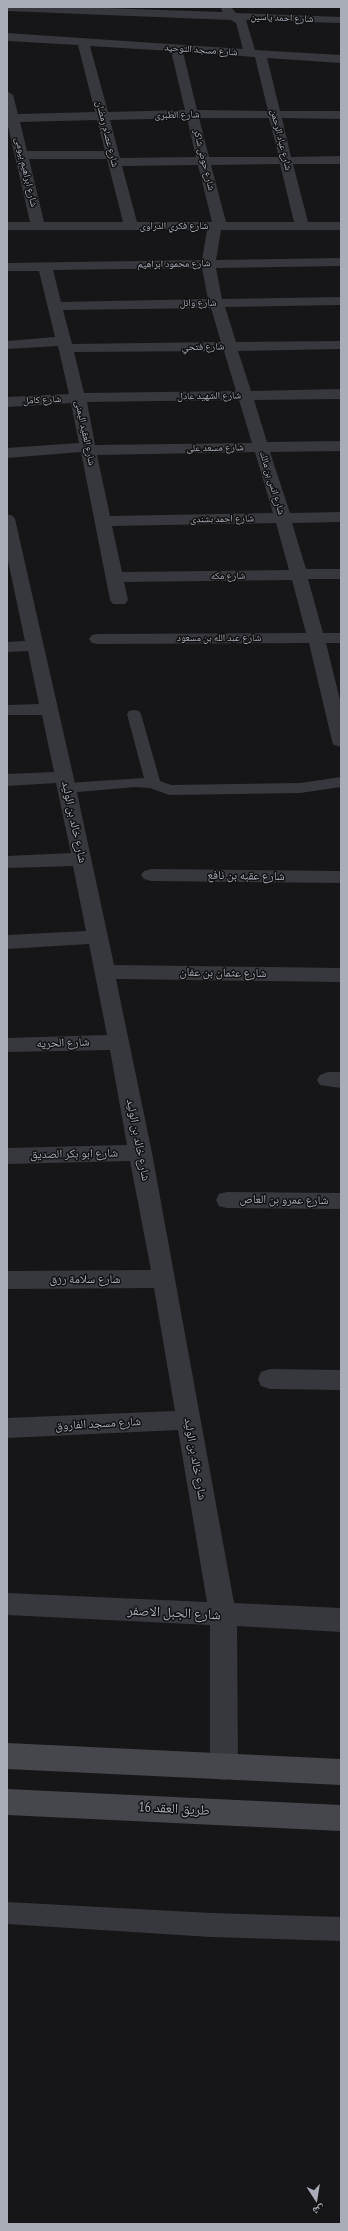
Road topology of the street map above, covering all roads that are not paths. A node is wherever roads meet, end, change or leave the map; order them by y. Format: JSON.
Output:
{"nodes":[{"id":1,"x":7,"y":8,"type":"edge"},
{"id":2,"x":57,"y":8,"type":"edge"},
{"id":3,"x":229,"y":12,"type":"edge"},
{"id":4,"x":341,"y":20,"type":"edge"},
{"id":5,"x":7,"y":37,"type":"edge"},
{"id":6,"x":62,"y":40,"type":"junction"},
{"id":7,"x":83,"y":42,"type":"junction"},
{"id":8,"x":176,"y":49,"type":"junction"},
{"id":9,"x":255,"y":54,"type":"junction"},
{"id":10,"x":341,"y":59,"type":"edge"},
{"id":11,"x":7,"y":95,"type":"edge"},
{"id":12,"x":192,"y":114,"type":"junction"},
{"id":13,"x":275,"y":114,"type":"junction"},
{"id":14,"x":341,"y":115,"type":"edge"},
{"id":15,"x":103,"y":116,"type":"junction"},
{"id":16,"x":13,"y":118,"type":"junction"},
{"id":17,"x":21,"y":155,"type":"junction"},
{"id":18,"x":114,"y":159,"type":"junction"},
{"id":19,"x":286,"y":160,"type":"junction"},
{"id":20,"x":341,"y":160,"type":"edge"},
{"id":21,"x":204,"y":161,"type":"junction"},
{"id":22,"x":7,"y":226,"type":"edge"},
{"id":23,"x":38,"y":226,"type":"junction"},
{"id":24,"x":131,"y":226,"type":"junction"},
{"id":25,"x":217,"y":226,"type":"junction"},
{"id":26,"x":302,"y":226,"type":"junction"},
{"id":27,"x":341,"y":226,"type":"edge"},
{"id":28,"x":341,"y":262,"type":"edge"},
{"id":29,"x":208,"y":264,"type":"junction"},
{"id":30,"x":45,"y":266,"type":"junction"},
{"id":31,"x":7,"y":267,"type":"edge"},
{"id":32,"x":341,"y":301,"type":"edge"},
{"id":33,"x":216,"y":302,"type":"junction"},
{"id":34,"x":55,"y":306,"type":"junction"},
{"id":35,"x":7,"y":345,"type":"edge"},
{"id":36,"x":64,"y":345,"type":"junction"},
{"id":37,"x":341,"y":345,"type":"edge"},
{"id":38,"x":229,"y":347,"type":"junction"},
{"id":39,"x":341,"y":394,"type":"edge"},
{"id":40,"x":244,"y":395,"type":"junction"},
{"id":41,"x":78,"y":398,"type":"junction"},
{"id":42,"x":7,"y":402,"type":"edge"},
{"id":43,"x":341,"y":446,"type":"edge"},
{"id":44,"x":260,"y":447,"type":"junction"},
{"id":45,"x":88,"y":449,"type":"junction"},
{"id":46,"x":7,"y":453,"type":"edge"},
{"id":47,"x":341,"y":517,"type":"edge"},
{"id":48,"x":283,"y":518,"type":"junction"},
{"id":49,"x":7,"y":519,"type":"edge"},
{"id":50,"x":103,"y":521,"type":"junction"},
{"id":51,"x":298,"y":574,"type":"junction"},
{"id":52,"x":341,"y":574,"type":"edge"},
{"id":53,"x":115,"y":578,"type":"junction"},
{"id":54,"x":119,"y":600,"type":"dead end"},
{"id":55,"x":316,"y":638,"type":"junction"},
{"id":56,"x":341,"y":638,"type":"edge"},
{"id":57,"x":98,"y":639,"type":"dead end"},
{"id":58,"x":34,"y":646,"type":"junction"},
{"id":59,"x":7,"y":647,"type":"edge"},
{"id":60,"x":337,"y":705,"type":"edge"},
{"id":61,"x":49,"y":708,"type":"junction"},
{"id":62,"x":7,"y":710,"type":"edge"},
{"id":63,"x":134,"y":714,"type":"dead end"},
{"id":64,"x":341,"y":741,"type":"edge"},
{"id":65,"x":7,"y":780,"type":"edge"},
{"id":66,"x":341,"y":782,"type":"edge"},
{"id":67,"x":65,"y":783,"type":"junction"},
{"id":68,"x":153,"y":784,"type":"junction"},
{"id":69,"x":82,"y":858,"type":"junction"},
{"id":70,"x":7,"y":862,"type":"edge"},
{"id":71,"x":151,"y":875,"type":"dead end"},
{"id":72,"x":341,"y":877,"type":"edge"},
{"id":73,"x":98,"y":938,"type":"junction"},
{"id":74,"x":7,"y":942,"type":"edge"},
{"id":75,"x":105,"y":972,"type":"junction"},
{"id":76,"x":341,"y":975,"type":"edge"},
{"id":77,"x":119,"y":1042,"type":"junction"},
{"id":78,"x":7,"y":1045,"type":"edge"},
{"id":79,"x":141,"y":1153,"type":"junction"},
{"id":80,"x":7,"y":1156,"type":"edge"},
{"id":81,"x":227,"y":1200,"type":"dead end"},
{"id":82,"x":341,"y":1201,"type":"edge"},
{"id":83,"x":164,"y":1279,"type":"junction"},
{"id":84,"x":7,"y":1280,"type":"edge"},
{"id":85,"x":270,"y":1379,"type":"dead end"},
{"id":86,"x":341,"y":1380,"type":"edge"},
{"id":87,"x":188,"y":1420,"type":"junction"},
{"id":88,"x":7,"y":1428,"type":"edge"},
{"id":89,"x":7,"y":1604,"type":"edge"},
{"id":90,"x":223,"y":1615,"type":"junction"},
{"id":91,"x":341,"y":1620,"type":"edge"},
{"id":92,"x":7,"y":1756,"type":"edge"},
{"id":93,"x":224,"y":1767,"type":"junction"},
{"id":94,"x":341,"y":1772,"type":"edge"},
{"id":95,"x":7,"y":1802,"type":"edge"},
{"id":96,"x":341,"y":1818,"type":"edge"},
{"id":97,"x":7,"y":1913,"type":"edge"},
{"id":98,"x":341,"y":1929,"type":"edge"}],
"edges":[{"from":1,"to":2,"type":"street","name":"شارع احمد ياسين"},
{"from":2,"to":3,"type":"street","name":"شارع احمد ياسين"},
{"from":2,"to":6,"type":"street"},
{"from":3,"to":4,"type":"street","name":"شارع احمد ياسين"},
{"from":3,"to":9,"type":"street","name":"شارع عباد الرحمن"},
{"from":5,"to":6,"type":"street","name":"شارع مسجد التوحيد"},
{"from":6,"to":7,"type":"street","name":"شارع مسجد التوحيد"},
{"from":7,"to":8,"type":"street","name":"شارع مسجد التوحيد"},
{"from":7,"to":15,"type":"street","name":"شارع عصام رمضان"},
{"from":8,"to":9,"type":"street","name":"شارع مسجد التوحيد"},
{"from":8,"to":12,"type":"street","name":"شارع حوض شاكر"},
{"from":9,"to":10,"type":"street","name":"شارع مسجد التوحيد"},
{"from":9,"to":13,"type":"street","name":"شارع عباد الرحمن"},
{"from":11,"to":16,"type":"street","name":"شارع ابراهيم بيومى"},
{"from":12,"to":13,"type":"street","name":"شارع الطبرى"},
{"from":12,"to":15,"type":"street","name":"شارع الطبرى"},
{"from":12,"to":21,"type":"street","name":"شارع حوض شاكر"},
{"from":13,"to":14,"type":"street","name":"شارع الطبرى"},
{"from":13,"to":19,"type":"street","name":"شارع عباد الرحمن"},
{"from":15,"to":16,"type":"street","name":"شارع الطبرى"},
{"from":15,"to":18,"type":"street","name":"شارع عصام رمضان"},
{"from":16,"to":17,"type":"street","name":"شارع ابراهيم بيومى"},
{"from":17,"to":18,"type":"street"},
{"from":17,"to":23,"type":"street","name":"شارع ابراهيم بيومى"},
{"from":18,"to":21,"type":"street"},
{"from":18,"to":24,"type":"street","name":"شارع عصام رمضان"},
{"from":19,"to":20,"type":"street"},
{"from":19,"to":21,"type":"street"},
{"from":19,"to":26,"type":"street","name":"شارع عباد الرحمن"},
{"from":21,"to":25,"type":"street","name":"شارع حوض شاكر"},
{"from":22,"to":23,"type":"street","name":"شارع فكري الدراوى"},
{"from":23,"to":24,"type":"street","name":"شارع فكري الدراوى"},
{"from":24,"to":25,"type":"street","name":"شارع فكري الدراوى"},
{"from":25,"to":26,"type":"street","name":"شارع فكري الدراوى"},
{"from":25,"to":29,"type":"street","name":"شارع انس بن مالك"},
{"from":26,"to":27,"type":"street","name":"شارع فكري الدراوى"},
{"from":28,"to":29,"type":"street","name":"شارع محمود ابراهيم"},
{"from":29,"to":30,"type":"street","name":"شارع محمود ابراهيم"},
{"from":29,"to":33,"type":"street","name":"شارع انس بن مالك"},
{"from":30,"to":31,"type":"street","name":"شارع محمود ابراهيم"},
{"from":30,"to":34,"type":"street","name":"شارع العقيد اليمنى"},
{"from":32,"to":33,"type":"street","name":"شارع وائل"},
{"from":33,"to":34,"type":"street","name":"شارع وائل"},
{"from":33,"to":38,"type":"street","name":"شارع انس بن مالك"},
{"from":34,"to":36,"type":"street","name":"شارع العقيد اليمنى"},
{"from":35,"to":36,"type":"street","name":"شارع فتحي"},
{"from":36,"to":38,"type":"street","name":"شارع فتحي"},
{"from":36,"to":41,"type":"street","name":"شارع العقيد اليمنى"},
{"from":37,"to":38,"type":"street","name":"شارع فتحي"},
{"from":38,"to":40,"type":"street","name":"شارع انس بن مالك"},
{"from":39,"to":40,"type":"street","name":"شارع الشهيد عادل"},
{"from":40,"to":41,"type":"street","name":"شارع الشهيد عادل"},
{"from":40,"to":44,"type":"street","name":"شارع انس بن مالك"},
{"from":41,"to":42,"type":"street","name":"شارع كامل"},
{"from":41,"to":45,"type":"street","name":"شارع العقيد اليمنى"},
{"from":43,"to":44,"type":"street","name":"شارع مسعد على"},
{"from":44,"to":45,"type":"street","name":"شارع مسعد على"},
{"from":44,"to":48,"type":"street","name":"شارع انس بن مالك"},
{"from":45,"to":46,"type":"street","name":"شارع مسعد على"},
{"from":45,"to":50,"type":"street","name":"شارع العقيد اليمنى"},
{"from":47,"to":48,"type":"street","name":"شارع احمد بشندى"},
{"from":48,"to":50,"type":"street","name":"شارع احمد بشندى"},
{"from":48,"to":51,"type":"street","name":"شارع انس بن مالك"},
{"from":49,"to":58,"type":"street","name":"شارع خالد بن الوليد"},
{"from":50,"to":53,"type":"street","name":"شارع العقيد اليمنى"},
{"from":51,"to":52,"type":"street","name":"شارع مكه"},
{"from":51,"to":53,"type":"street","name":"شارع مكه"},
{"from":51,"to":55,"type":"street","name":"شارع انس بن مالك"},
{"from":53,"to":54,"type":"street","name":"شارع العقيد اليمنى"},
{"from":55,"to":56,"type":"street","name":"شارع عبد الله بن مسعود"},
{"from":55,"to":57,"type":"street","name":"شارع عبد الله بن مسعود"},
{"from":55,"to":60,"type":"street","name":"شارع انس بن مالك"},
{"from":58,"to":59,"type":"street"},
{"from":58,"to":61,"type":"street","name":"شارع خالد بن الوليد"},
{"from":60,"to":64,"type":"street","name":"شارع انس بن مالك"},
{"from":61,"to":62,"type":"street"},
{"from":61,"to":67,"type":"street","name":"شارع خالد بن الوليد"},
{"from":63,"to":68,"type":"lane"},
{"from":65,"to":67,"type":"street"},
{"from":66,"to":68,"type":"lane"},
{"from":67,"to":68,"type":"lane"},
{"from":67,"to":69,"type":"street","name":"شارع خالد بن الوليد"},
{"from":69,"to":70,"type":"street"},
{"from":69,"to":73,"type":"street","name":"شارع خالد بن الوليد"},
{"from":71,"to":72,"type":"street","name":"شارع عقبه بن نافع"},
{"from":73,"to":74,"type":"street"},
{"from":73,"to":75,"type":"street","name":"شارع خالد بن الوليد"},
{"from":75,"to":76,"type":"street","name":"شارع عثمان بن عفان"},
{"from":75,"to":77,"type":"street","name":"شارع خالد بن الوليد"},
{"from":77,"to":78,"type":"street","name":"شارع الحريه"},
{"from":77,"to":79,"type":"street","name":"شارع خالد بن الوليد"},
{"from":79,"to":80,"type":"street","name":"شارع ابو بكر الصديق"},
{"from":79,"to":83,"type":"street","name":"شارع خالد بن الوليد"},
{"from":81,"to":82,"type":"street","name":"شارع عمرو بن العاص"},
{"from":83,"to":84,"type":"street","name":"شارع سلامة رزق"},
{"from":83,"to":87,"type":"street","name":"شارع خالد بن الوليد"},
{"from":85,"to":86,"type":"street"},
{"from":87,"to":88,"type":"street","name":"شارع مسجد الفاروق"},
{"from":87,"to":90,"type":"street","name":"شارع خالد بن الوليد"},
{"from":89,"to":90,"type":"street","name":"شارع الجبل الاصفر"},
{"from":90,"to":91,"type":"street","name":"شارع الجبل الاصفر"},
{"from":90,"to":93,"type":"street","name":"شارع خالد بن الوليد"},
{"from":92,"to":93,"type":"street"},
{"from":93,"to":94,"type":"street"},
{"from":95,"to":96,"type":"street","name":"طريق العقد 16"},
{"from":97,"to":98,"type":"lane"}]}
